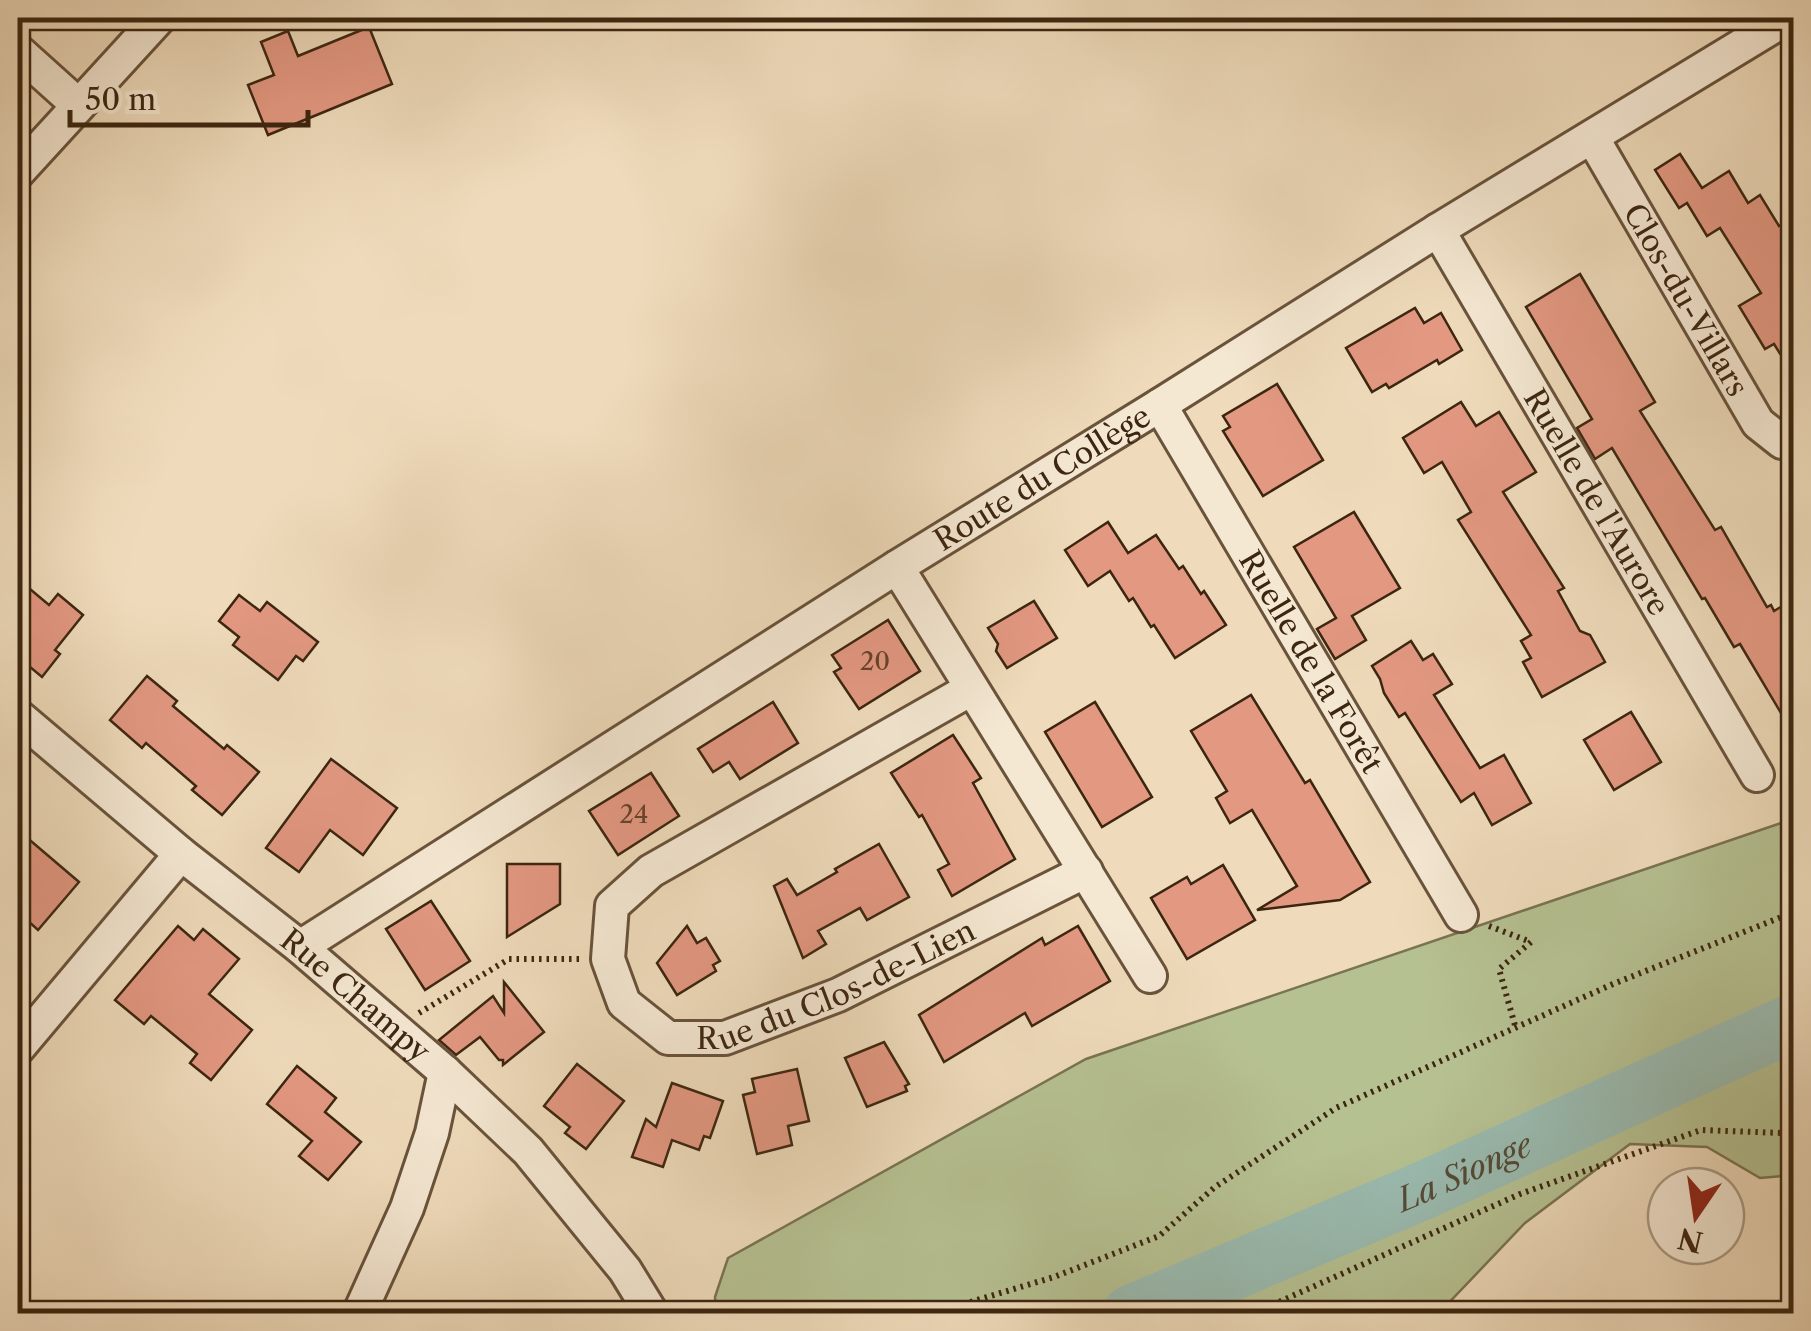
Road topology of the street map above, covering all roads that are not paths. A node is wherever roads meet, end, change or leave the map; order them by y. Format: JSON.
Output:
{"nodes":[{"id":1,"x":160,"y":18,"type":"edge"},
{"id":2,"x":1786,"y":18,"type":"edge"},
{"id":3,"x":18,"y":52,"type":"edge"},
{"id":4,"x":78,"y":104,"type":"junction"},
{"id":5,"x":1592,"y":138,"type":"junction"},
{"id":6,"x":18,"y":172,"type":"edge"},
{"id":7,"x":1438,"y":230,"type":"junction"},
{"id":8,"x":1160,"y":405,"type":"junction"},
{"id":9,"x":1794,"y":443,"type":"edge"},
{"id":10,"x":896,"y":567,"type":"junction"},
{"id":11,"x":972,"y":689,"type":"junction"},
{"id":12,"x":18,"y":716,"type":"edge"},
{"id":13,"x":1758,"y":775,"type":"dead end"},
{"id":14,"x":182,"y":854,"type":"junction"},
{"id":15,"x":1086,"y":871,"type":"junction"},
{"id":16,"x":1462,"y":915,"type":"road end"},
{"id":17,"x":300,"y":947,"type":"junction"},
{"id":18,"x":1150,"y":976,"type":"dead end"},
{"id":19,"x":18,"y":1048,"type":"edge"},
{"id":20,"x":445,"y":1072,"type":"junction"},
{"id":21,"x":359,"y":1314,"type":"edge"},
{"id":22,"x":652,"y":1314,"type":"edge"}],
"edges":[{"from":1,"to":4,"type":"street"},
{"from":2,"to":5,"type":"street","name":"Route du Collège"},
{"from":3,"to":4,"type":"street"},
{"from":4,"to":6,"type":"street"},
{"from":5,"to":7,"type":"street","name":"Route du Collège"},
{"from":5,"to":9,"type":"street","name":"Clos-du-Villars"},
{"from":7,"to":8,"type":"street","name":"Route du Collège"},
{"from":7,"to":13,"type":"street","name":"Ruelle de l'Aurore"},
{"from":8,"to":10,"type":"street","name":"Route du Collège"},
{"from":8,"to":16,"type":"street","name":"Ruelle de la Forêt"},
{"from":10,"to":11,"type":"street"},
{"from":10,"to":17,"type":"street","name":"Route du Collège"},
{"from":11,"to":15,"type":"street"},
{"from":11,"to":15,"type":"street","name":"Rue du Clos-de-Lien"},
{"from":12,"to":14,"type":"street","name":"Rue Champy"},
{"from":14,"to":17,"type":"street","name":"Rue Champy"},
{"from":14,"to":19,"type":"street"},
{"from":15,"to":18,"type":"street"},
{"from":17,"to":20,"type":"street","name":"Rue Champy"},
{"from":20,"to":21,"type":"street"},
{"from":20,"to":22,"type":"street","name":"Rue Champy"}]}
